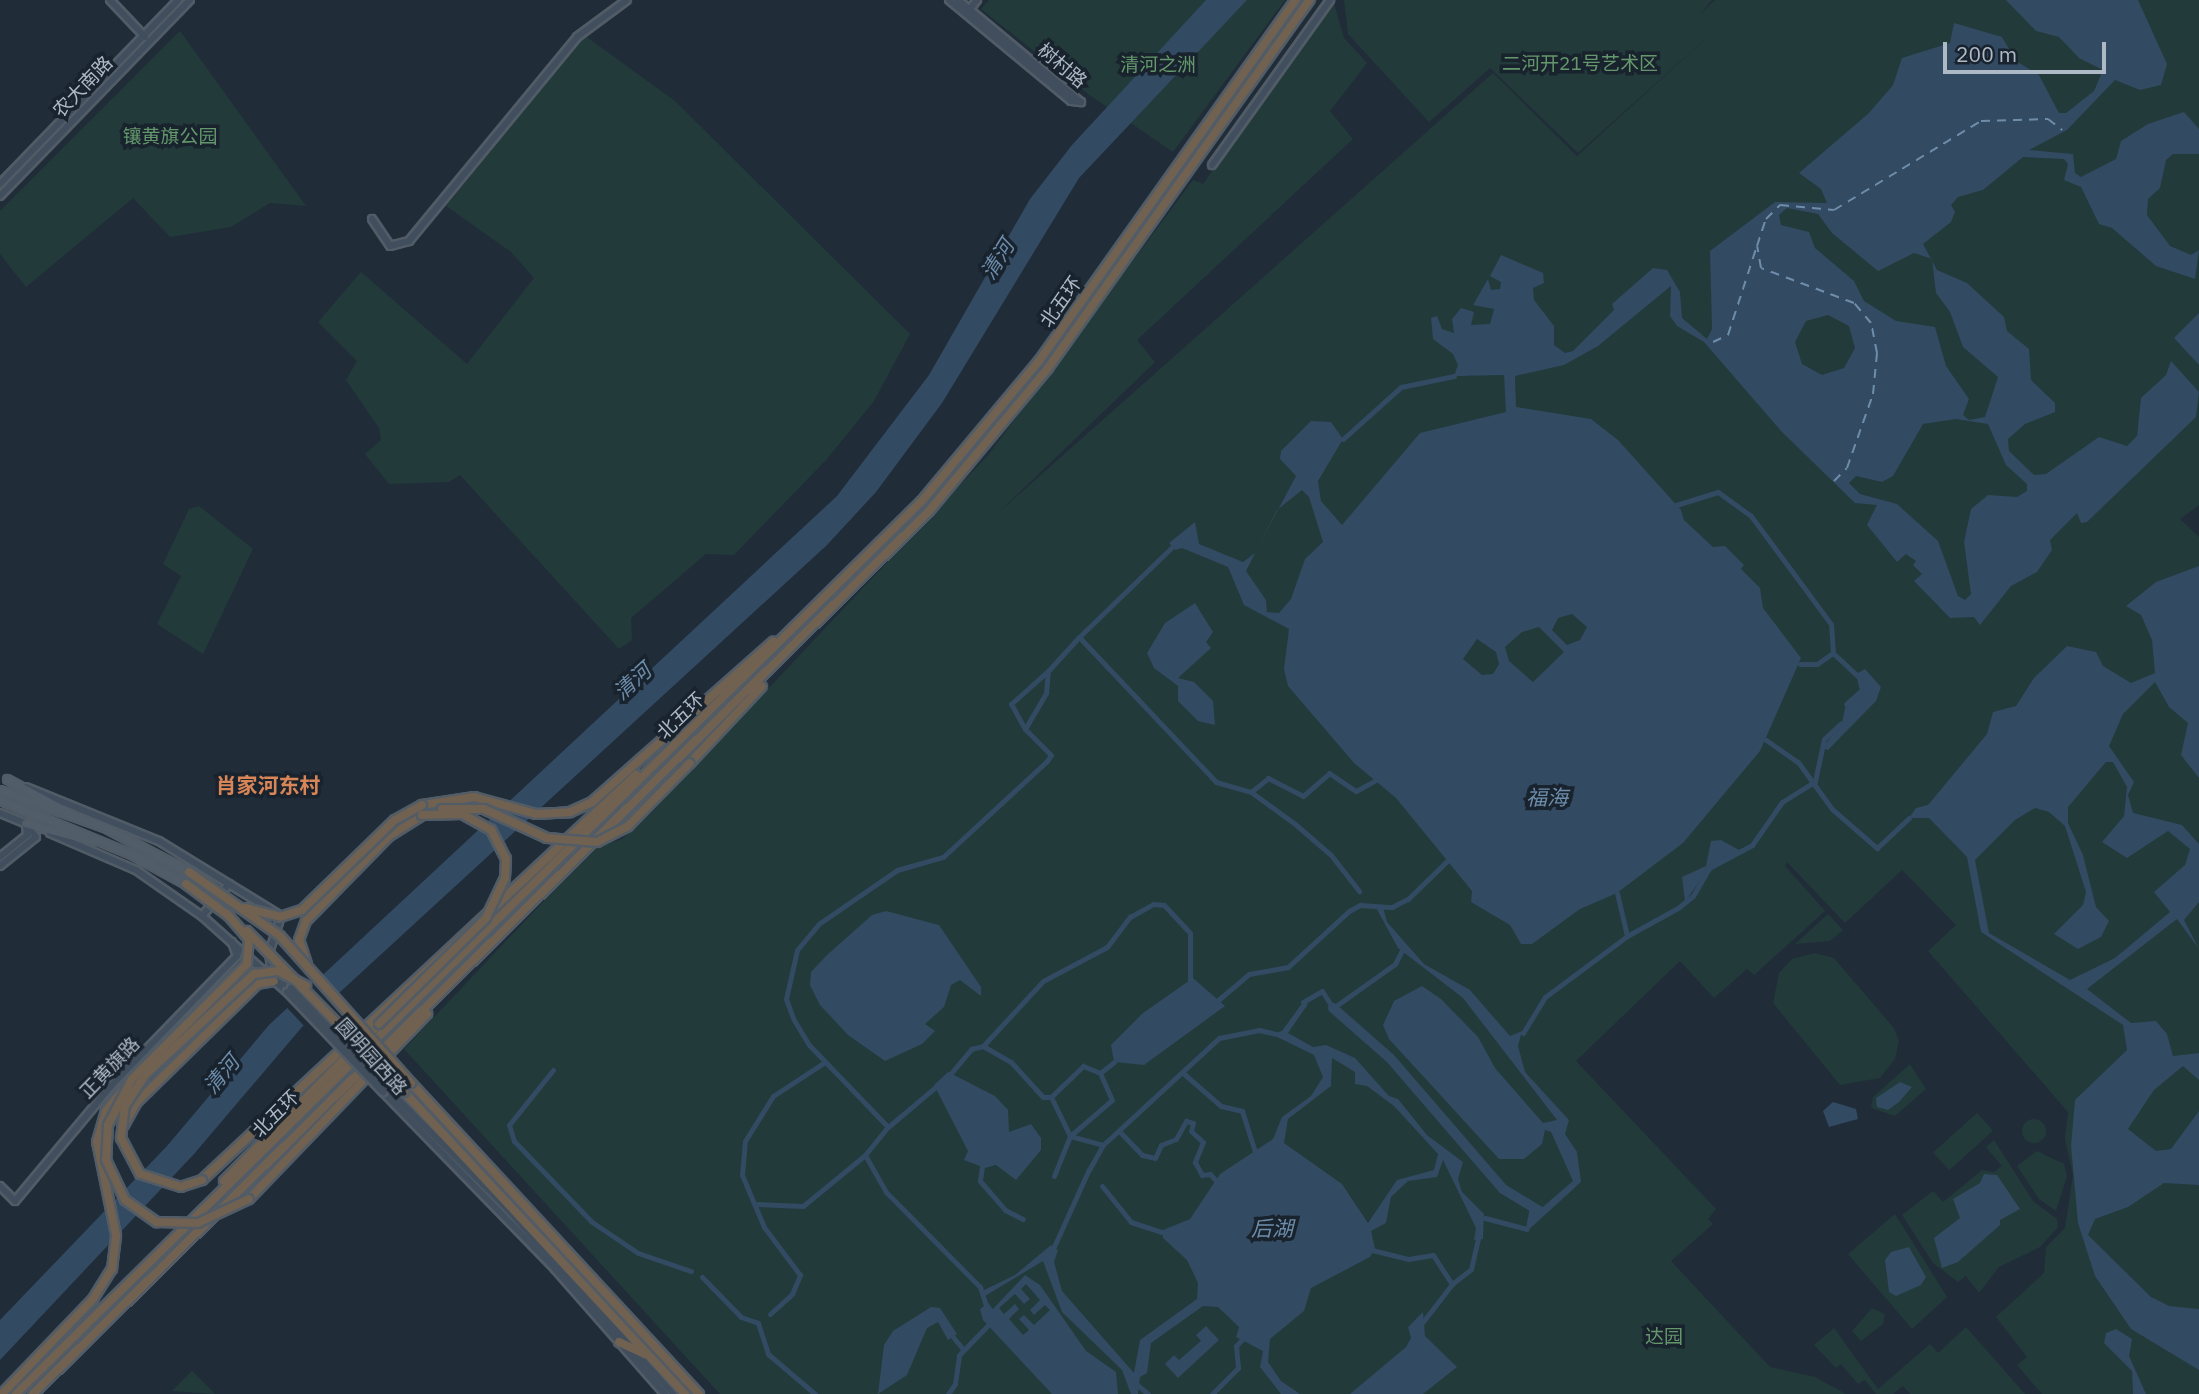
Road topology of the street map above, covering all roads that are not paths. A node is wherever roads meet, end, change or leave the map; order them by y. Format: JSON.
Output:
{"nodes":[{"id":1,"x":110,"y":0,"type":"edge"},
{"id":2,"x":178,"y":0,"type":"edge"},
{"id":3,"x":190,"y":0,"type":"edge"},
{"id":4,"x":627,"y":0,"type":"edge"},
{"id":5,"x":948,"y":0,"type":"edge"},
{"id":6,"x":958,"y":0,"type":"edge"},
{"id":7,"x":977,"y":0,"type":"edge"},
{"id":8,"x":1296,"y":0,"type":"edge"},
{"id":9,"x":1310,"y":0,"type":"edge"},
{"id":10,"x":1330,"y":0,"type":"edge"},
{"id":11,"x":968,"y":12,"type":"junction"},
{"id":12,"x":146,"y":39,"type":"junction"},
{"id":13,"x":1212,"y":165,"type":"dead end"},
{"id":14,"x":0,"y":184,"type":"edge"},
{"id":15,"x":0,"y":196,"type":"edge"},
{"id":16,"x":372,"y":219,"type":"dead end"},
{"id":17,"x":826,"y":598,"type":"junction"},
{"id":18,"x":836,"y":607,"type":"junction"},
{"id":19,"x":702,"y":717,"type":"junction"},
{"id":20,"x":4,"y":778,"type":"edge"},
{"id":21,"x":0,"y":790,"type":"edge"},
{"id":22,"x":0,"y":800,"type":"edge"},
{"id":23,"x":0,"y":813,"type":"edge"},
{"id":24,"x":69,"y":814,"type":"junction"},
{"id":25,"x":422,"y":814,"type":"junction"},
{"id":26,"x":25,"y":823,"type":"junction"},
{"id":27,"x":131,"y":854,"type":"junction"},
{"id":28,"x":0,"y":857,"type":"edge"},
{"id":29,"x":0,"y":866,"type":"edge"},
{"id":30,"x":190,"y":872,"type":"joint"},
{"id":31,"x":186,"y":884,"type":"joint"},
{"id":32,"x":229,"y":884,"type":"junction"},
{"id":33,"x":236,"y":906,"type":"junction"},
{"id":34,"x":227,"y":914,"type":"junction"},
{"id":35,"x":202,"y":916,"type":"junction"},
{"id":36,"x":505,"y":930,"type":"junction"},
{"id":37,"x":232,"y":942,"type":"junction"},
{"id":38,"x":270,"y":953,"type":"junction"},
{"id":39,"x":254,"y":962,"type":"junction"},
{"id":40,"x":314,"y":976,"type":"junction"},
{"id":41,"x":274,"y":981,"type":"junction"},
{"id":42,"x":306,"y":986,"type":"junction"},
{"id":43,"x":289,"y":990,"type":"junction"},
{"id":44,"x":132,"y":1079,"type":"junction"},
{"id":45,"x":398,"y":1105,"type":"junction"},
{"id":46,"x":121,"y":1138,"type":"junction"},
{"id":47,"x":0,"y":1186,"type":"edge"},
{"id":48,"x":158,"y":1252,"type":"junction"},
{"id":49,"x":619,"y":1342,"type":"junction"},
{"id":50,"x":632,"y":1347,"type":"junction"},
{"id":51,"x":651,"y":1357,"type":"junction"},
{"id":52,"x":2,"y":1394,"type":"edge"},
{"id":53,"x":16,"y":1394,"type":"edge"},
{"id":54,"x":33,"y":1394,"type":"edge"},
{"id":55,"x":665,"y":1394,"type":"edge"},
{"id":56,"x":673,"y":1394,"type":"edge"},
{"id":57,"x":685,"y":1394,"type":"edge"},
{"id":58,"x":699,"y":1394,"type":"edge"}],
"edges":[{"from":1,"to":12,"type":"street"},
{"from":2,"to":12,"type":"street","name":"农大南路"},
{"from":3,"to":12,"type":"street","name":"农大南路"},
{"from":4,"to":16,"type":"street"},
{"from":5,"to":11,"type":"street","name":"树村路"},
{"from":6,"to":11,"type":"street","name":"树村路"},
{"from":7,"to":11,"type":"street"},
{"from":8,"to":17,"type":"highway","name":"北五环"},
{"from":9,"to":18,"type":"highway","name":"北五环"},
{"from":10,"to":13,"type":"street"},
{"from":11,"to":11,"type":"street","name":"树村路"},
{"from":12,"to":14,"type":"street","name":"农大南路"},
{"from":12,"to":15,"type":"street","name":"农大南路"},
{"from":17,"to":19,"type":"highway","name":"北五环"},
{"from":17,"to":33,"type":"highway","bridge":true},
{"from":18,"to":25,"type":"highway","bridge":true},
{"from":18,"to":36,"type":"highway","name":"北五环"},
{"from":19,"to":46,"type":"highway","bridge":true},
{"from":19,"to":48,"type":"highway","name":"北五环"},
{"from":20,"to":24,"type":"main road"},
{"from":20,"to":32,"type":"street"},
{"from":21,"to":24,"type":"main road","name":"圆明园西路"},
{"from":22,"to":27,"type":"main road","name":"圆明园西路"},
{"from":23,"to":26,"type":"street","name":"圆明园西路"},
{"from":24,"to":30,"type":"main road","name":"圆明园西路"},
{"from":25,"to":40,"type":"highway","bridge":true},
{"from":25,"to":48,"type":"highway","bridge":true},
{"from":26,"to":27,"type":"main road"},
{"from":26,"to":28,"type":"street"},
{"from":26,"to":29,"type":"street"},
{"from":26,"to":35,"type":"street","name":"圆明园西路"},
{"from":27,"to":31,"type":"main road","name":"圆明园西路"},
{"from":30,"to":33,"type":"highway","name":"圆明园西路","bridge":true},
{"from":31,"to":34,"type":"highway","name":"圆明园西路","bridge":true},
{"from":32,"to":35,"type":"street"},
{"from":32,"to":38,"type":"street"},
{"from":33,"to":40,"type":"highway","name":"圆明园西路","bridge":true},
{"from":34,"to":42,"type":"highway","name":"圆明园西路","bridge":true},
{"from":34,"to":44,"type":"highway","bridge":true},
{"from":35,"to":37,"type":"street","name":"圆明园西路"},
{"from":36,"to":44,"type":"highway","bridge":true},
{"from":36,"to":54,"type":"highway","name":"北五环"},
{"from":37,"to":39,"type":"street","name":"圆明园西路"},
{"from":37,"to":47,"type":"street","name":"正黄旗路"},
{"from":38,"to":39,"type":"street"},
{"from":38,"to":43,"type":"street","name":"圆明园西路"},
{"from":39,"to":41,"type":"street","name":"圆明园西路"},
{"from":40,"to":58,"type":"highway","name":"圆明园西路","bridge":true},
{"from":41,"to":43,"type":"street","name":"圆明园西路"},
{"from":41,"to":46,"type":"highway","bridge":true},
{"from":42,"to":46,"type":"highway","bridge":true},
{"from":42,"to":51,"type":"highway","name":"圆明园西路","bridge":true},
{"from":43,"to":45,"type":"street","name":"圆明园西路","bridge":true},
{"from":44,"to":52,"type":"highway","bridge":true},
{"from":45,"to":49,"type":"street","name":"圆明园西路"},
{"from":45,"to":50,"type":"street","name":"圆明园西路"},
{"from":48,"to":53,"type":"highway","name":"北五环"},
{"from":49,"to":50,"type":"highway"},
{"from":49,"to":55,"type":"street","name":"圆明园西路"},
{"from":50,"to":51,"type":"highway"},
{"from":50,"to":56,"type":"street","name":"圆明园西路"},
{"from":51,"to":57,"type":"highway","name":"圆明园西路"}]}
